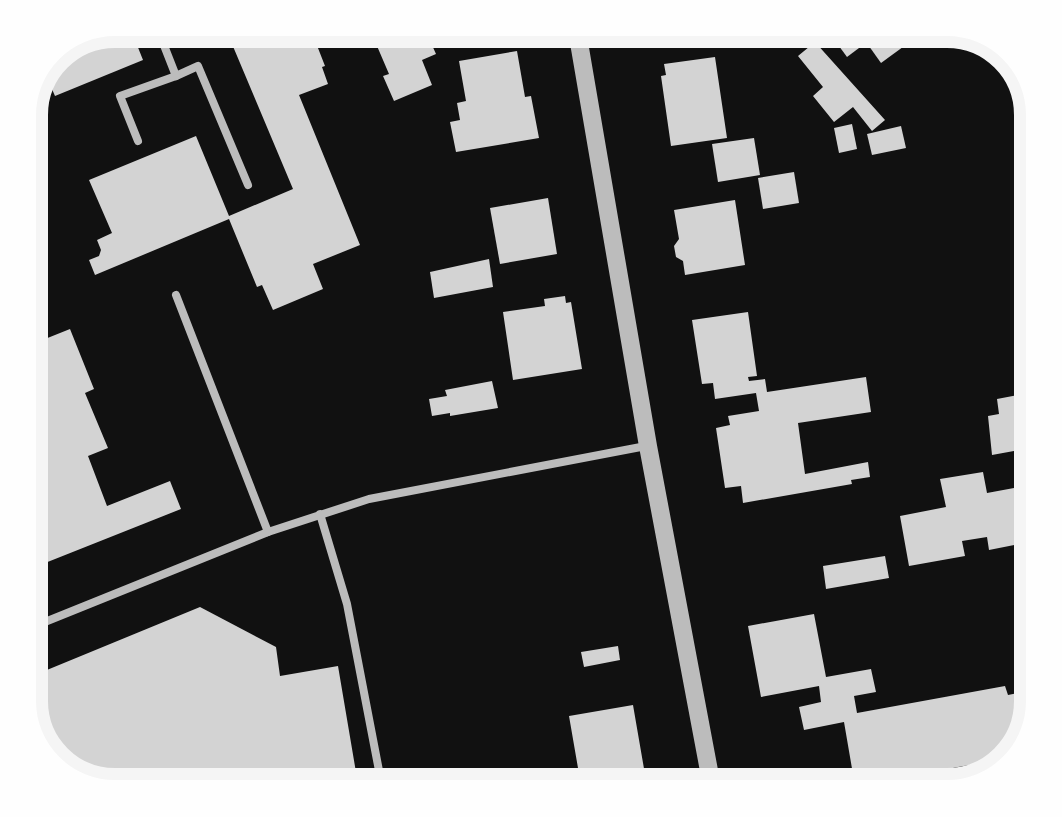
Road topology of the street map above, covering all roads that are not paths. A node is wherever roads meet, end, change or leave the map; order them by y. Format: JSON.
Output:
{"nodes":[{"id":1,"x":579,"y":42,"type":"edge"},
{"id":2,"x":163,"y":43,"type":"edge"},
{"id":3,"x":176,"y":76,"type":"junction"},
{"id":4,"x":138,"y":141,"type":"dead end"},
{"id":5,"x":248,"y":186,"type":"dead end"},
{"id":6,"x":176,"y":295,"type":"dead end"},
{"id":7,"x":648,"y":446,"type":"junction"},
{"id":8,"x":320,"y":514,"type":"junction"},
{"id":9,"x":268,"y":532,"type":"junction"},
{"id":10,"x":43,"y":623,"type":"edge"},
{"id":11,"x":380,"y":774,"type":"edge"},
{"id":12,"x":710,"y":774,"type":"edge"}],
"edges":[{"from":1,"to":7,"type":"street"},
{"from":2,"to":3,"type":"lane"},
{"from":3,"to":4,"type":"lane"},
{"from":3,"to":5,"type":"lane"},
{"from":6,"to":9,"type":"lane"},
{"from":7,"to":8,"type":"lane"},
{"from":7,"to":12,"type":"street"},
{"from":8,"to":9,"type":"lane"},
{"from":8,"to":11,"type":"lane"},
{"from":9,"to":10,"type":"lane"}]}
